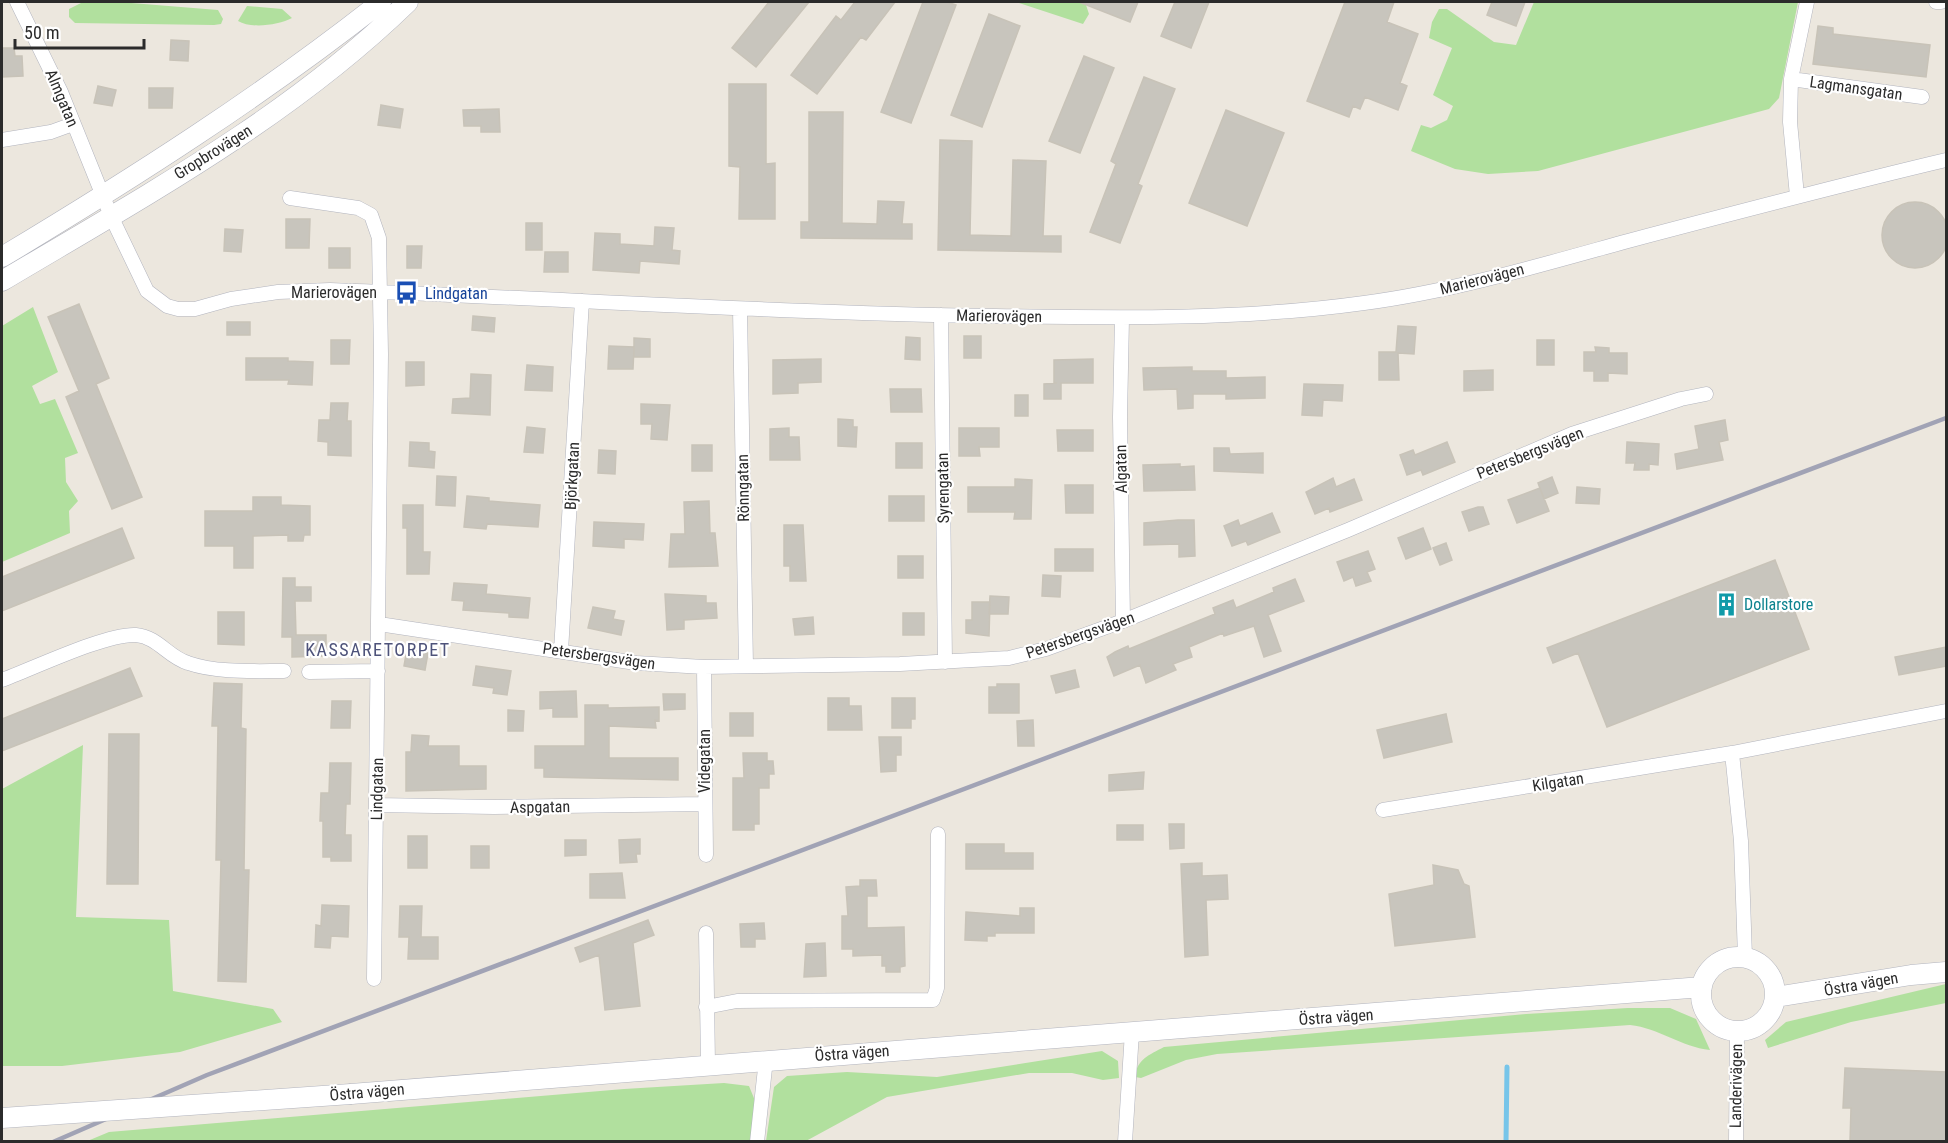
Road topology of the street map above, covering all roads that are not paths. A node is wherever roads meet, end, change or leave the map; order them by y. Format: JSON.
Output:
{"nodes":[{"id":1,"x":17,"y":2,"type":"edge"},
{"id":2,"x":381,"y":2,"type":"edge"},
{"id":3,"x":408,"y":2,"type":"edge"},
{"id":4,"x":1807,"y":2,"type":"edge"},
{"id":5,"x":1936,"y":2,"type":"edge"},
{"id":6,"x":1941,"y":2,"type":"edge"},
{"id":7,"x":1791,"y":79,"type":"junction"},
{"id":8,"x":1922,"y":97,"type":"dead end"},
{"id":9,"x":73,"y":124,"type":"junction"},
{"id":10,"x":2,"y":140,"type":"edge"},
{"id":11,"x":1947,"y":160,"type":"edge"},
{"id":12,"x":104,"y":196,"type":"junction"},
{"id":13,"x":1797,"y":196,"type":"junction"},
{"id":14,"x":290,"y":198,"type":"dead end"},
{"id":15,"x":111,"y":216,"type":"junction"},
{"id":16,"x":2,"y":257,"type":"edge"},
{"id":17,"x":2,"y":281,"type":"edge"},
{"id":18,"x":380,"y":291,"type":"junction"},
{"id":19,"x":582,"y":302,"type":"junction"},
{"id":20,"x":740,"y":309,"type":"junction"},
{"id":21,"x":941,"y":315,"type":"junction"},
{"id":22,"x":1122,"y":318,"type":"junction"},
{"id":23,"x":1706,"y":394,"type":"dead end"},
{"id":24,"x":1123,"y":621,"type":"junction"},
{"id":25,"x":379,"y":624,"type":"junction"},
{"id":26,"x":561,"y":651,"type":"junction"},
{"id":27,"x":945,"y":662,"type":"junction"},
{"id":28,"x":746,"y":666,"type":"junction"},
{"id":29,"x":704,"y":667,"type":"junction"},
{"id":30,"x":284,"y":671,"type":"dead end"},
{"id":31,"x":378,"y":671,"type":"junction"},
{"id":32,"x":309,"y":672,"type":"dead end"},
{"id":33,"x":2,"y":680,"type":"edge"},
{"id":34,"x":1947,"y":711,"type":"edge"},
{"id":35,"x":1732,"y":753,"type":"junction"},
{"id":36,"x":704,"y":804,"type":"junction"},
{"id":37,"x":376,"y":805,"type":"junction"},
{"id":38,"x":1383,"y":810,"type":"dead end"},
{"id":39,"x":938,"y":834,"type":"dead end"},
{"id":40,"x":706,"y":855,"type":"dead end"},
{"id":41,"x":706,"y":933,"type":"dead end"},
{"id":42,"x":1745,"y":957,"type":"junction"},
{"id":43,"x":1947,"y":972,"type":"edge"},
{"id":44,"x":374,"y":979,"type":"dead end"},
{"id":45,"x":1702,"y":987,"type":"junction"},
{"id":46,"x":1775,"y":997,"type":"junction"},
{"id":47,"x":706,"y":1007,"type":"junction"},
{"id":48,"x":1737,"y":1031,"type":"junction"},
{"id":49,"x":1132,"y":1032,"type":"junction"},
{"id":50,"x":766,"y":1059,"type":"junction"},
{"id":51,"x":708,"y":1064,"type":"junction"},
{"id":52,"x":2,"y":1118,"type":"edge"},
{"id":53,"x":757,"y":1142,"type":"edge"},
{"id":54,"x":1125,"y":1142,"type":"edge"},
{"id":55,"x":1736,"y":1142,"type":"edge"}],
"edges":[{"from":1,"to":9,"type":"street","name":"Almgatan"},
{"from":2,"to":12,"type":"street","name":"Gropbrovägen"},
{"from":3,"to":15,"type":"street","name":"Gropbrovägen"},
{"from":4,"to":7,"type":"street","name":"Lagmansgatan"},
{"from":5,"to":6,"type":"street"},
{"from":7,"to":8,"type":"street","name":"Lagmansgatan"},
{"from":7,"to":13,"type":"street","name":"Lagmansgatan"},
{"from":9,"to":10,"type":"street"},
{"from":9,"to":12,"type":"street","name":"Almgatan"},
{"from":11,"to":13,"type":"street","name":"Marierovägen"},
{"from":12,"to":15,"type":"street","name":"Marierovägen"},
{"from":12,"to":16,"type":"street","name":"Gropbrovägen"},
{"from":13,"to":22,"type":"street","name":"Marierovägen"},
{"from":14,"to":18,"type":"street","name":"Lindgatan"},
{"from":15,"to":17,"type":"street","name":"Gropbrovägen"},
{"from":15,"to":18,"type":"street","name":"Marierovägen"},
{"from":18,"to":19,"type":"street","name":"Marierovägen"},
{"from":18,"to":25,"type":"street","name":"Lindgatan"},
{"from":19,"to":20,"type":"street","name":"Marierovägen"},
{"from":19,"to":26,"type":"street","name":"Björkgatan"},
{"from":20,"to":21,"type":"street","name":"Marierovägen"},
{"from":20,"to":28,"type":"street","name":"Rönngatan"},
{"from":21,"to":22,"type":"street","name":"Marierovägen"},
{"from":21,"to":27,"type":"street","name":"Syrengatan"},
{"from":22,"to":24,"type":"street","name":"Algatan"},
{"from":23,"to":24,"type":"street","name":"Petersbergsvägen"},
{"from":24,"to":27,"type":"street","name":"Petersbergsvägen"},
{"from":25,"to":26,"type":"street","name":"Petersbergsvägen"},
{"from":25,"to":31,"type":"street","name":"Lindgatan"},
{"from":26,"to":29,"type":"street","name":"Petersbergsvägen"},
{"from":27,"to":28,"type":"street","name":"Petersbergsvägen"},
{"from":28,"to":29,"type":"street","name":"Petersbergsvägen"},
{"from":29,"to":36,"type":"street","name":"Videgatan"},
{"from":30,"to":33,"type":"street"},
{"from":31,"to":32,"type":"street"},
{"from":31,"to":37,"type":"street","name":"Lindgatan"},
{"from":34,"to":35,"type":"street","name":"Kilgatan"},
{"from":35,"to":38,"type":"street","name":"Kilgatan"},
{"from":35,"to":42,"type":"street"},
{"from":36,"to":37,"type":"street","name":"Aspgatan"},
{"from":36,"to":40,"type":"street","name":"Videgatan"},
{"from":37,"to":44,"type":"street","name":"Lindgatan"},
{"from":39,"to":47,"type":"street"},
{"from":41,"to":47,"type":"street"},
{"from":42,"to":45,"type":"street"},
{"from":42,"to":46,"type":"street"},
{"from":43,"to":46,"type":"street","name":"Östra vägen"},
{"from":45,"to":48,"type":"street"},
{"from":45,"to":49,"type":"street","name":"Östra vägen"},
{"from":46,"to":48,"type":"street"},
{"from":47,"to":51,"type":"street"},
{"from":48,"to":55,"type":"street","name":"Landerivägen"},
{"from":49,"to":50,"type":"street","name":"Östra vägen"},
{"from":49,"to":54,"type":"street"},
{"from":50,"to":51,"type":"street","name":"Östra vägen"},
{"from":50,"to":53,"type":"street"},
{"from":51,"to":52,"type":"street","name":"Östra vägen","bridge":true}]}
